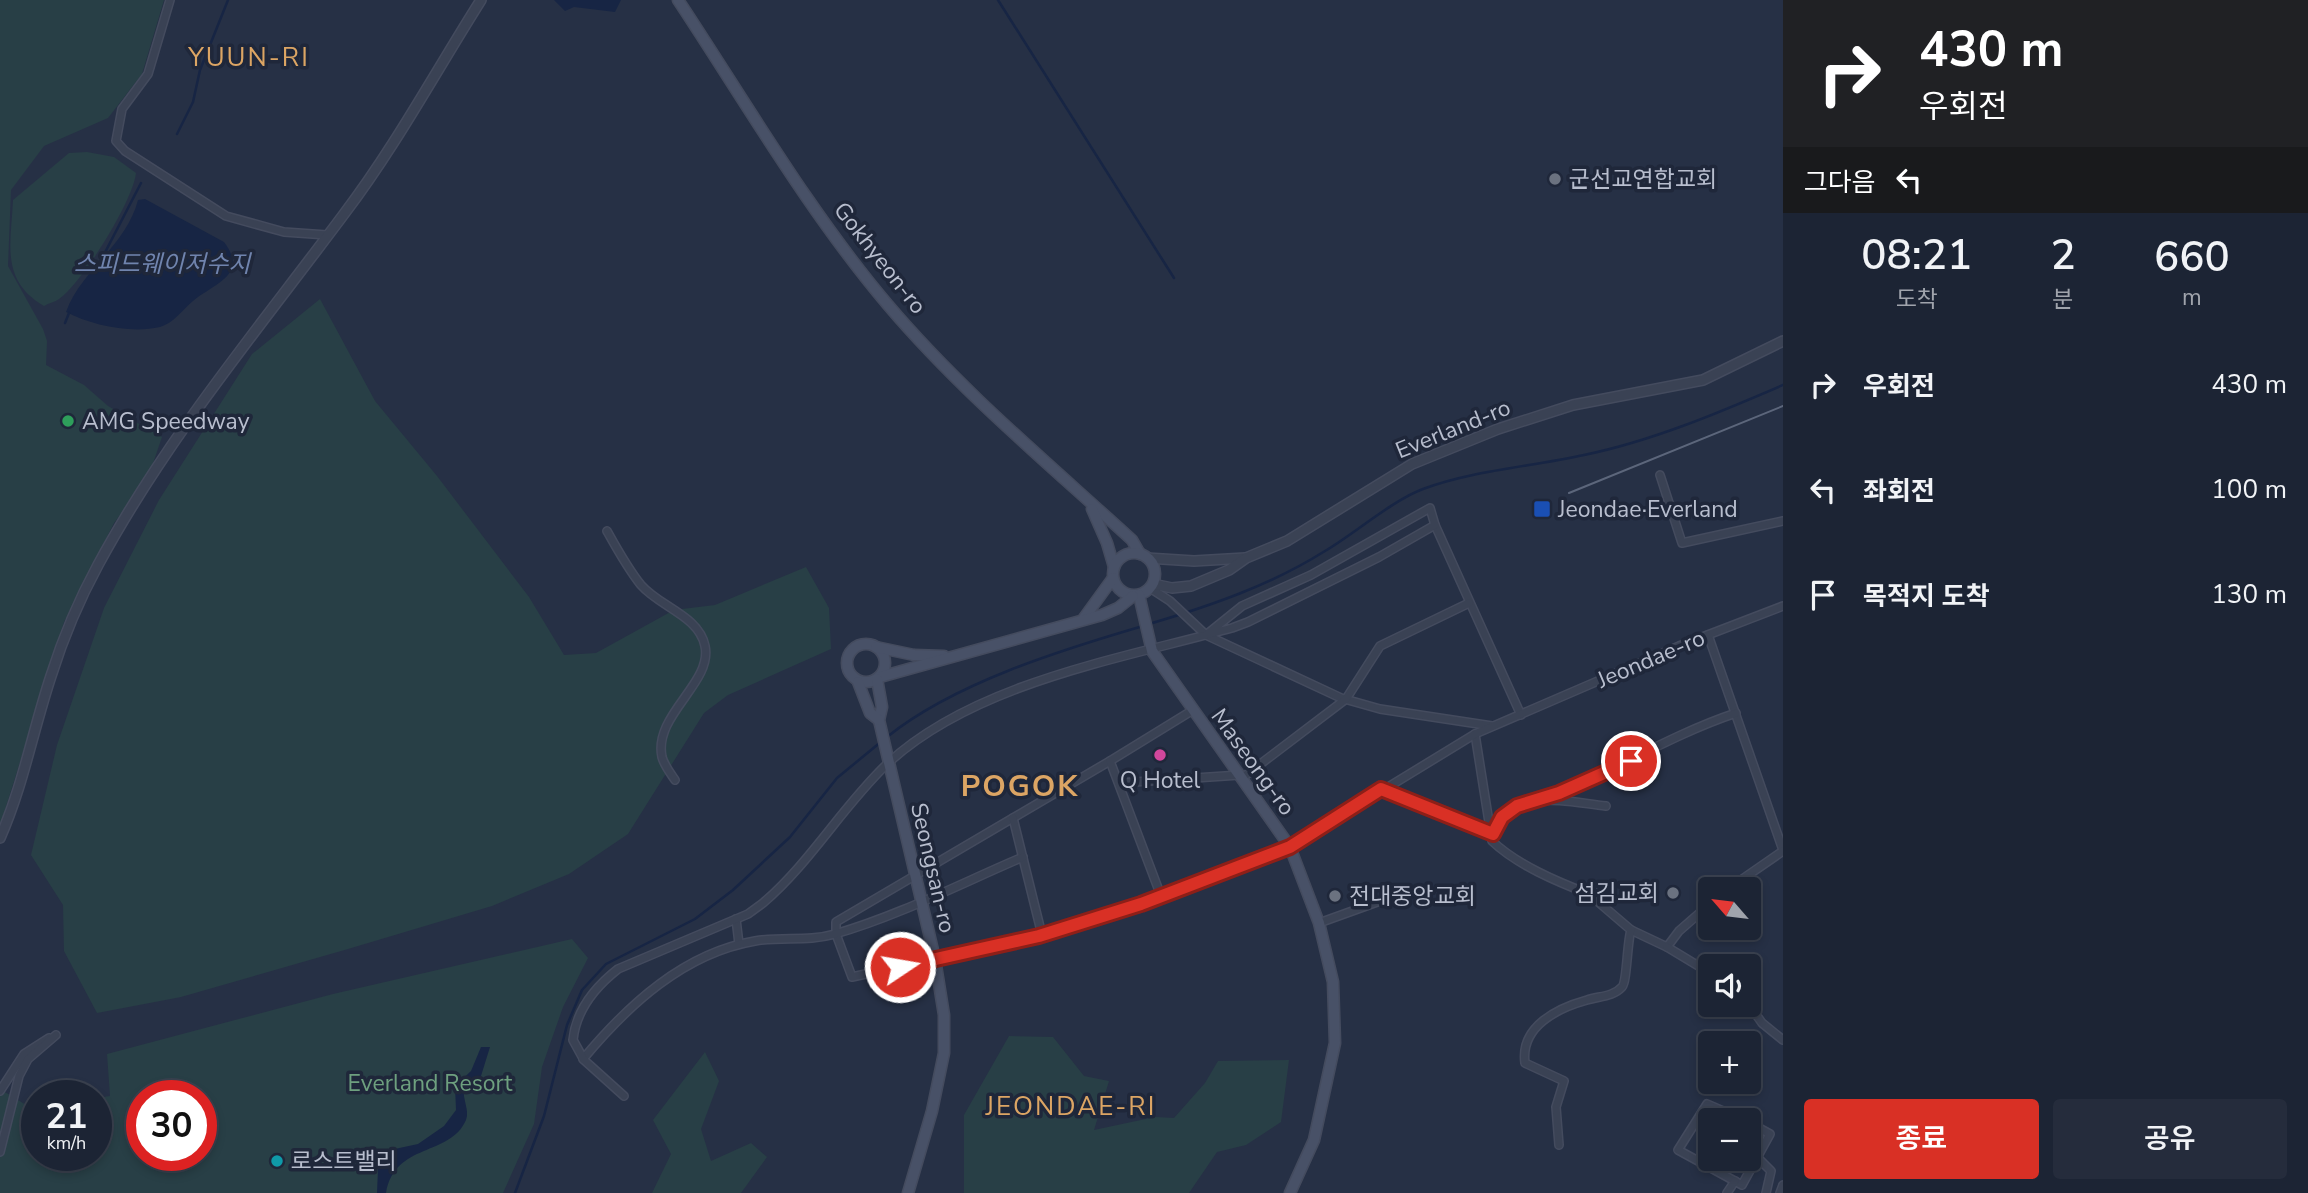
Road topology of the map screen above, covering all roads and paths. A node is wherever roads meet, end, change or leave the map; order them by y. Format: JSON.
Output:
{"nodes":[{"id":1,"x":170,"y":0,"type":"edge"},
{"id":2,"x":481,"y":0,"type":"edge"},
{"id":3,"x":678,"y":0,"type":"edge"},
{"id":4,"x":327,"y":235,"type":"junction"},
{"id":5,"x":1783,"y":341,"type":"edge"},
{"id":6,"x":1660,"y":475,"type":"dead end"},
{"id":7,"x":1091,"y":506,"type":"junction"},
{"id":8,"x":1783,"y":521,"type":"edge"},
{"id":9,"x":1435,"y":525,"type":"junction"},
{"id":10,"x":607,"y":531,"type":"dead end"},
{"id":11,"x":1144,"y":556,"type":"junction"},
{"id":12,"x":1246,"y":558,"type":"junction"},
{"id":13,"x":1114,"y":573,"type":"junction"},
{"id":14,"x":1152,"y":586,"type":"junction"},
{"id":15,"x":1136,"y":595,"type":"junction"},
{"id":16,"x":1469,"y":603,"type":"junction"},
{"id":17,"x":1783,"y":606,"type":"edge"},
{"id":18,"x":1084,"y":618,"type":"junction"},
{"id":19,"x":1206,"y":635,"type":"junction"},
{"id":20,"x":1708,"y":635,"type":"junction"},
{"id":21,"x":876,"y":646,"type":"junction"},
{"id":22,"x":1151,"y":647,"type":"junction"},
{"id":23,"x":948,"y":656,"type":"junction"},
{"id":24,"x":878,"y":678,"type":"junction"},
{"id":25,"x":858,"y":682,"type":"junction"},
{"id":26,"x":1346,"y":699,"type":"junction"},
{"id":27,"x":1193,"y":710,"type":"junction"},
{"id":28,"x":1736,"y":713,"type":"junction"},
{"id":29,"x":1521,"y":715,"type":"junction"},
{"id":30,"x":879,"y":720,"type":"junction"},
{"id":31,"x":1492,"y":726,"type":"junction"},
{"id":32,"x":1475,"y":734,"type":"junction"},
{"id":33,"x":887,"y":760,"type":"junction"},
{"id":34,"x":1110,"y":761,"type":"junction"},
{"id":35,"x":1241,"y":777,"type":"junction"},
{"id":36,"x":675,"y":780,"type":"dead end"},
{"id":37,"x":1119,"y":783,"type":"junction"},
{"id":38,"x":1381,"y":789,"type":"junction"},
{"id":39,"x":1543,"y":799,"type":"junction"},
{"id":40,"x":1606,"y":806,"type":"dead end"},
{"id":41,"x":1013,"y":818,"type":"junction"},
{"id":42,"x":1493,"y":834,"type":"junction"},
{"id":43,"x":0,"y":838,"type":"edge"},
{"id":44,"x":1290,"y":847,"type":"junction"},
{"id":45,"x":1783,"y":850,"type":"edge"},
{"id":46,"x":1023,"y":857,"type":"junction"},
{"id":47,"x":915,"y":876,"type":"junction"},
{"id":48,"x":1745,"y":877,"type":"edge"},
{"id":49,"x":1602,"y":888,"type":"dead end"},
{"id":50,"x":1589,"y":894,"type":"junction"},
{"id":51,"x":1161,"y":896,"type":"junction"},
{"id":52,"x":1394,"y":896,"type":"dead end"},
{"id":53,"x":920,"y":901,"type":"junction"},
{"id":54,"x":1698,"y":914,"type":"edge"},
{"id":55,"x":736,"y":919,"type":"junction"},
{"id":56,"x":1319,"y":923,"type":"junction"},
{"id":57,"x":1631,"y":930,"type":"junction"},
{"id":58,"x":836,"y":934,"type":"junction"},
{"id":59,"x":1042,"y":935,"type":"junction"},
{"id":60,"x":739,"y":944,"type":"junction"},
{"id":61,"x":1667,"y":947,"type":"junction"},
{"id":62,"x":935,"y":959,"type":"junction"},
{"id":63,"x":1698,"y":966,"type":"edge"},
{"id":64,"x":1758,"y":1017,"type":"edge"},
{"id":65,"x":1783,"y":1040,"type":"edge"},
{"id":66,"x":583,"y":1059,"type":"junction"},
{"id":67,"x":0,"y":1091,"type":"edge"},
{"id":68,"x":624,"y":1096,"type":"dead end"},
{"id":69,"x":1698,"y":1118,"type":"edge"},
{"id":70,"x":1761,"y":1128,"type":"edge"},
{"id":71,"x":1559,"y":1145,"type":"dead end"},
{"id":72,"x":1761,"y":1150,"type":"edge"},
{"id":73,"x":0,"y":1152,"type":"edge"},
{"id":74,"x":1698,"y":1161,"type":"edge"},
{"id":75,"x":1761,"y":1161,"type":"edge"},
{"id":76,"x":1717,"y":1171,"type":"edge"},
{"id":77,"x":1750,"y":1171,"type":"edge"},
{"id":78,"x":1735,"y":1181,"type":"junction"},
{"id":79,"x":1783,"y":1185,"type":"edge"},
{"id":80,"x":908,"y":1193,"type":"edge"},
{"id":81,"x":1290,"y":1193,"type":"edge"},
{"id":82,"x":1727,"y":1193,"type":"edge"},
{"id":83,"x":1766,"y":1193,"type":"edge"},
{"id":84,"x":1780,"y":1193,"type":"edge"}],
"edges":[{"from":1,"to":4,"type":"street"},
{"from":2,"to":4,"type":"street"},
{"from":3,"to":7,"type":"main road","name":"Gokhyeon-ro"},
{"from":4,"to":43,"type":"street"},
{"from":5,"to":12,"type":"street","name":"Everland-ro"},
{"from":6,"to":8,"type":"street"},
{"from":7,"to":11,"type":"main road","name":"Gokhyeon-ro"},
{"from":7,"to":13,"type":"main road"},
{"from":9,"to":16,"type":"street"},
{"from":9,"to":19,"type":"street"},
{"from":9,"to":19,"type":"street"},
{"from":10,"to":36,"type":"street"},
{"from":11,"to":12,"type":"street"},
{"from":11,"to":13,"type":"main road"},
{"from":11,"to":14,"type":"main road"},
{"from":12,"to":14,"type":"street","name":"Everland-ro"},
{"from":13,"to":15,"type":"main road"},
{"from":13,"to":18,"type":"main road"},
{"from":14,"to":15,"type":"main road"},
{"from":14,"to":19,"type":"street"},
{"from":15,"to":18,"type":"main road"},
{"from":15,"to":22,"type":"main road"},
{"from":16,"to":26,"type":"street"},
{"from":16,"to":29,"type":"street"},
{"from":17,"to":20,"type":"street","name":"Jeondae-ro"},
{"from":18,"to":23,"type":"main road"},
{"from":19,"to":22,"type":"street"},
{"from":19,"to":26,"type":"street"},
{"from":20,"to":28,"type":"street"},
{"from":20,"to":29,"type":"street","name":"Jeondae-ro"},
{"from":21,"to":23,"type":"main road"},
{"from":21,"to":24,"type":"main road"},
{"from":21,"to":25,"type":"main road"},
{"from":22,"to":27,"type":"main road","name":"Maseong-ro"},
{"from":22,"to":33,"type":"street"},
{"from":23,"to":24,"type":"main road"},
{"from":24,"to":25,"type":"main road"},
{"from":24,"to":30,"type":"main road"},
{"from":25,"to":30,"type":"main road"},
{"from":26,"to":31,"type":"street"},
{"from":26,"to":35,"type":"street"},
{"from":27,"to":34,"type":"street"},
{"from":27,"to":35,"type":"main road","name":"Maseong-ro"},
{"from":28,"to":39,"type":"street"},
{"from":28,"to":45,"type":"street"},
{"from":29,"to":31,"type":"street","name":"Jeondae-ro"},
{"from":30,"to":33,"type":"main road","name":"Seongsan-ro"},
{"from":31,"to":32,"type":"street","name":"Jeondae-ro"},
{"from":32,"to":38,"type":"street","name":"Jeondae-ro"},
{"from":32,"to":42,"type":"street"},
{"from":33,"to":47,"type":"main road","name":"Seongsan-ro"},
{"from":33,"to":55,"type":"street"},
{"from":34,"to":37,"type":"street"},
{"from":34,"to":41,"type":"street"},
{"from":35,"to":37,"type":"street"},
{"from":35,"to":44,"type":"main road","name":"Maseong-ro"},
{"from":37,"to":51,"type":"street"},
{"from":38,"to":42,"type":"street"},
{"from":38,"to":44,"type":"street","name":"Jeondae-ro"},
{"from":39,"to":40,"type":"street"},
{"from":39,"to":42,"type":"street"},
{"from":41,"to":46,"type":"street"},
{"from":41,"to":47,"type":"street"},
{"from":42,"to":50,"type":"street"},
{"from":44,"to":51,"type":"street","name":"Jeondae-ro"},
{"from":44,"to":56,"type":"main road","name":"Maseong-ro"},
{"from":45,"to":48,"type":"street"},
{"from":46,"to":53,"type":"street"},
{"from":46,"to":59,"type":"street"},
{"from":47,"to":53,"type":"main road","name":"Seongsan-ro"},
{"from":47,"to":58,"type":"street"},
{"from":49,"to":50,"type":"street"},
{"from":50,"to":57,"type":"street"},
{"from":51,"to":59,"type":"street","name":"Jeondae-ro"},
{"from":52,"to":56,"type":"street"},
{"from":53,"to":58,"type":"street"},
{"from":53,"to":62,"type":"main road","name":"Seongsan-ro"},
{"from":54,"to":61,"type":"street"},
{"from":55,"to":60,"type":"street"},
{"from":55,"to":66,"type":"street"},
{"from":56,"to":81,"type":"main road","name":"Maseong-ro"},
{"from":57,"to":61,"type":"street"},
{"from":57,"to":71,"type":"street"},
{"from":58,"to":60,"type":"street"},
{"from":58,"to":62,"type":"street","name":"Jeondae-ro"},
{"from":59,"to":62,"type":"street","name":"Jeondae-ro"},
{"from":60,"to":66,"type":"street"},
{"from":61,"to":63,"type":"street"},
{"from":62,"to":80,"type":"main road","name":"Seongsan-ro"},
{"from":64,"to":65,"type":"street"},
{"from":66,"to":68,"type":"street"},
{"from":67,"to":73,"type":"street"},
{"from":69,"to":74,"type":"street"},
{"from":70,"to":72,"type":"street"},
{"from":75,"to":83,"type":"street"},
{"from":76,"to":78,"type":"street"},
{"from":77,"to":78,"type":"street"},
{"from":78,"to":82,"type":"street"},
{"from":79,"to":84,"type":"street"}]}
